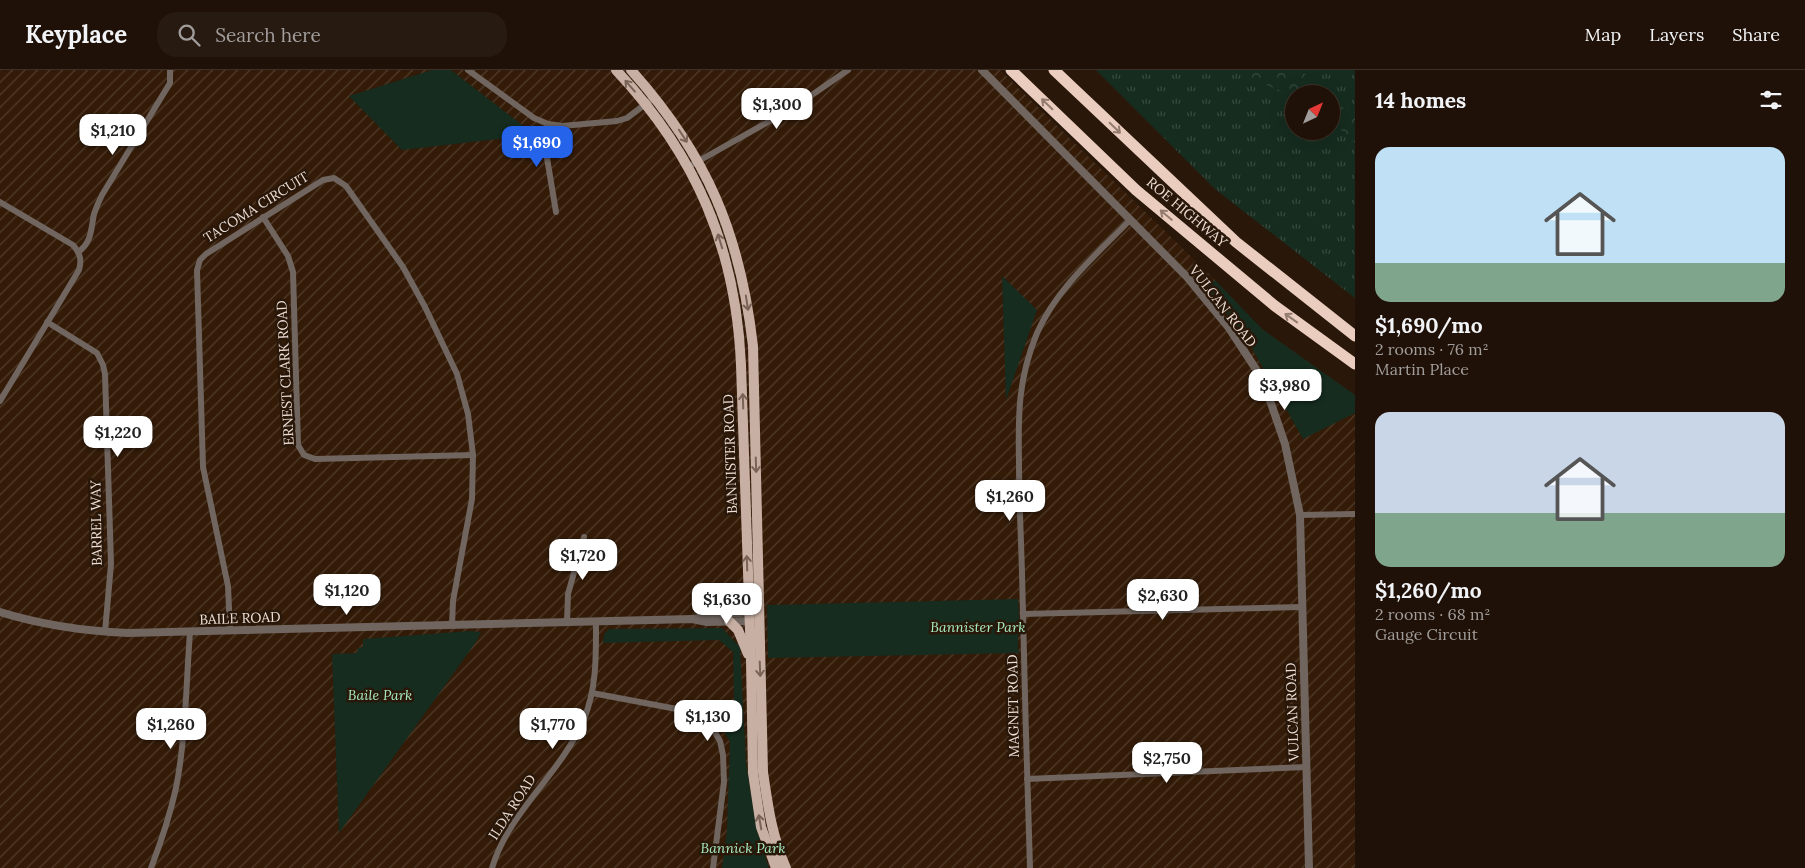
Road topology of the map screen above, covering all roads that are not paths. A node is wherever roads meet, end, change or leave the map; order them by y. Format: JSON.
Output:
{"nodes":[{"id":1,"x":170,"y":70,"type":"edge"},
{"id":2,"x":468,"y":70,"type":"edge"},
{"id":3,"x":616,"y":70,"type":"edge"},
{"id":4,"x":631,"y":70,"type":"edge"},
{"id":5,"x":848,"y":70,"type":"edge"},
{"id":6,"x":982,"y":70,"type":"edge"},
{"id":7,"x":1011,"y":70,"type":"edge"},
{"id":8,"x":1054,"y":70,"type":"edge"},
{"id":9,"x":655,"y":97,"type":"junction"},
{"id":10,"x":646,"y":104,"type":"junction"},
{"id":11,"x":548,"y":124,"type":"junction"},
{"id":12,"x":698,"y":161,"type":"junction"},
{"id":13,"x":688,"y":167,"type":"junction"},
{"id":14,"x":0,"y":202,"type":"edge"},
{"id":15,"x":556,"y":212,"type":"dead end"},
{"id":16,"x":263,"y":217,"type":"junction"},
{"id":17,"x":1130,"y":220,"type":"junction"},
{"id":18,"x":78,"y":252,"type":"junction"},
{"id":19,"x":47,"y":322,"type":"junction"},
{"id":20,"x":1355,"y":336,"type":"edge"},
{"id":21,"x":1355,"y":364,"type":"edge"},
{"id":22,"x":0,"y":401,"type":"edge"},
{"id":23,"x":473,"y":455,"type":"junction"},
{"id":24,"x":1355,"y":514,"type":"edge"},
{"id":25,"x":1300,"y":515,"type":"junction"},
{"id":26,"x":584,"y":537,"type":"dead end"},
{"id":27,"x":1302,"y":606,"type":"junction"},
{"id":28,"x":0,"y":612,"type":"edge"},
{"id":29,"x":1023,"y":614,"type":"junction"},
{"id":30,"x":754,"y":616,"type":"junction"},
{"id":31,"x":692,"y":619,"type":"junction"},
{"id":32,"x":729,"y":621,"type":"junction"},
{"id":33,"x":567,"y":622,"type":"junction"},
{"id":34,"x":596,"y":622,"type":"junction"},
{"id":35,"x":452,"y":625,"type":"junction"},
{"id":36,"x":230,"y":631,"type":"junction"},
{"id":37,"x":105,"y":632,"type":"junction"},
{"id":38,"x":190,"y":632,"type":"junction"},
{"id":39,"x":751,"y":660,"type":"junction"},
{"id":40,"x":592,"y":693,"type":"junction"},
{"id":41,"x":1306,"y":767,"type":"junction"},
{"id":42,"x":1027,"y":778,"type":"junction"},
{"id":43,"x":151,"y":868,"type":"edge"},
{"id":44,"x":492,"y":868,"type":"edge"},
{"id":45,"x":713,"y":868,"type":"edge"},
{"id":46,"x":776,"y":868,"type":"edge"},
{"id":47,"x":786,"y":868,"type":"edge"},
{"id":48,"x":1030,"y":868,"type":"edge"},
{"id":49,"x":1309,"y":868,"type":"edge"}],
"edges":[{"from":1,"to":18,"type":"street"},
{"from":2,"to":11,"type":"street"},
{"from":10,"to":3,"type":"main road","name":"BANNISTER ROAD","one_way":true},
{"from":4,"to":9,"type":"main road","name":"BANNISTER ROAD"},
{"from":5,"to":12,"type":"street"},
{"from":6,"to":17,"type":"street","name":"VULCAN ROAD"},
{"from":21,"to":7,"type":"highway","name":"ROE HIGHWAY","one_way":true},
{"from":8,"to":20,"type":"highway","name":"ROE HIGHWAY","one_way":true},
{"from":9,"to":10,"type":"street"},
{"from":9,"to":12,"type":"main road","name":"BANNISTER ROAD","one_way":true},
{"from":10,"to":11,"type":"street"},
{"from":10,"to":13,"type":"main road","name":"BANNISTER ROAD"},
{"from":11,"to":15,"type":"street"},
{"from":12,"to":13,"type":"street"},
{"from":12,"to":30,"type":"main road","name":"BANNISTER ROAD","one_way":true},
{"from":30,"to":13,"type":"main road","name":"BANNISTER ROAD","one_way":true},
{"from":14,"to":18,"type":"street"},
{"from":16,"to":23,"type":"street","name":"TACOMA CIRCUIT"},
{"from":16,"to":23,"type":"street","name":"ERNEST CLARK ROAD"},
{"from":16,"to":36,"type":"street","name":"TACOMA CIRCUIT"},
{"from":17,"to":25,"type":"street","name":"VULCAN ROAD"},
{"from":17,"to":29,"type":"street","name":"MAGNET ROAD"},
{"from":18,"to":19,"type":"street"},
{"from":19,"to":22,"type":"street"},
{"from":19,"to":37,"type":"street","name":"BARREL WAY"},
{"from":23,"to":35,"type":"street","name":"TACOMA CIRCUIT"},
{"from":24,"to":25,"type":"street"},
{"from":25,"to":27,"type":"street","name":"VULCAN ROAD"},
{"from":26,"to":33,"type":"street"},
{"from":27,"to":29,"type":"street"},
{"from":27,"to":41,"type":"street","name":"VULCAN ROAD"},
{"from":28,"to":37,"type":"street","name":"BAILE ROAD"},
{"from":29,"to":42,"type":"street","name":"MAGNET ROAD"},
{"from":30,"to":31,"type":"street","name":"BAILE ROAD"},
{"from":30,"to":32,"type":"street","name":"BAILE ROAD"},
{"from":30,"to":39,"type":"main road","name":"BANNISTER ROAD"},
{"from":30,"to":47,"type":"main road","name":"BANNISTER ROAD","one_way":true},
{"from":31,"to":32,"type":"street","name":"BAILE ROAD"},
{"from":31,"to":34,"type":"street","name":"BAILE ROAD"},
{"from":32,"to":39,"type":"main road"},
{"from":33,"to":34,"type":"street","name":"BAILE ROAD"},
{"from":33,"to":35,"type":"street","name":"BAILE ROAD"},
{"from":34,"to":40,"type":"street","name":"ILDA ROAD"},
{"from":35,"to":36,"type":"street","name":"BAILE ROAD"},
{"from":36,"to":38,"type":"street","name":"BAILE ROAD"},
{"from":37,"to":38,"type":"street","name":"BAILE ROAD"},
{"from":38,"to":43,"type":"street"},
{"from":46,"to":39,"type":"main road","name":"BANNISTER ROAD","one_way":true},
{"from":40,"to":44,"type":"street","name":"ILDA ROAD"},
{"from":40,"to":45,"type":"street"},
{"from":41,"to":42,"type":"street"},
{"from":41,"to":49,"type":"street","name":"VULCAN ROAD"},
{"from":42,"to":48,"type":"street","name":"MAGNET ROAD"}]}
